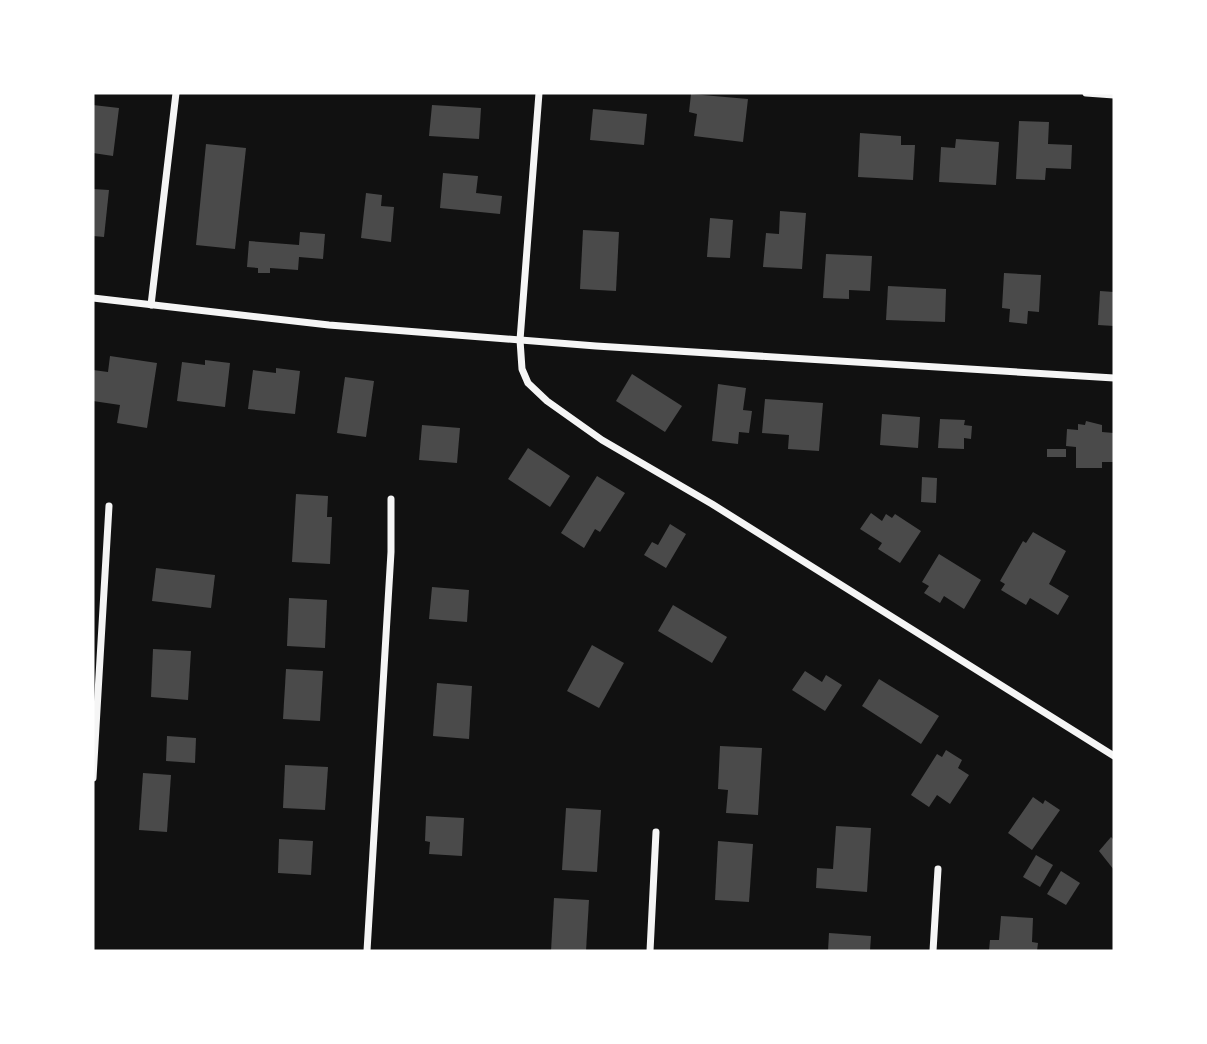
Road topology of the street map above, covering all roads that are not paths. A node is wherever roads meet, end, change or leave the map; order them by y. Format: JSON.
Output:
{"nodes":[{"id":1,"x":176,"y":93,"type":"edge"},
{"id":2,"x":539,"y":93,"type":"edge"},
{"id":3,"x":1086,"y":93,"type":"edge"},
{"id":4,"x":1114,"y":95,"type":"edge"},
{"id":5,"x":93,"y":298,"type":"edge"},
{"id":6,"x":151,"y":305,"type":"junction"},
{"id":7,"x":520,"y":340,"type":"junction"},
{"id":8,"x":1114,"y":378,"type":"edge"},
{"id":9,"x":391,"y":499,"type":"dead end"},
{"id":10,"x":109,"y":506,"type":"dead end"},
{"id":11,"x":1114,"y":756,"type":"edge"},
{"id":12,"x":93,"y":778,"type":"edge"},
{"id":13,"x":656,"y":832,"type":"dead end"},
{"id":14,"x":937,"y":869,"type":"dead end"},
{"id":15,"x":367,"y":951,"type":"edge"},
{"id":16,"x":650,"y":951,"type":"edge"},
{"id":17,"x":933,"y":951,"type":"edge"}],
"edges":[{"from":1,"to":6,"type":"street"},
{"from":2,"to":7,"type":"street"},
{"from":3,"to":4,"type":"street"},
{"from":5,"to":6,"type":"street"},
{"from":6,"to":7,"type":"street"},
{"from":7,"to":8,"type":"street"},
{"from":7,"to":11,"type":"street"},
{"from":9,"to":15,"type":"street"},
{"from":10,"to":12,"type":"street"},
{"from":13,"to":16,"type":"street"},
{"from":14,"to":17,"type":"street"}]}
